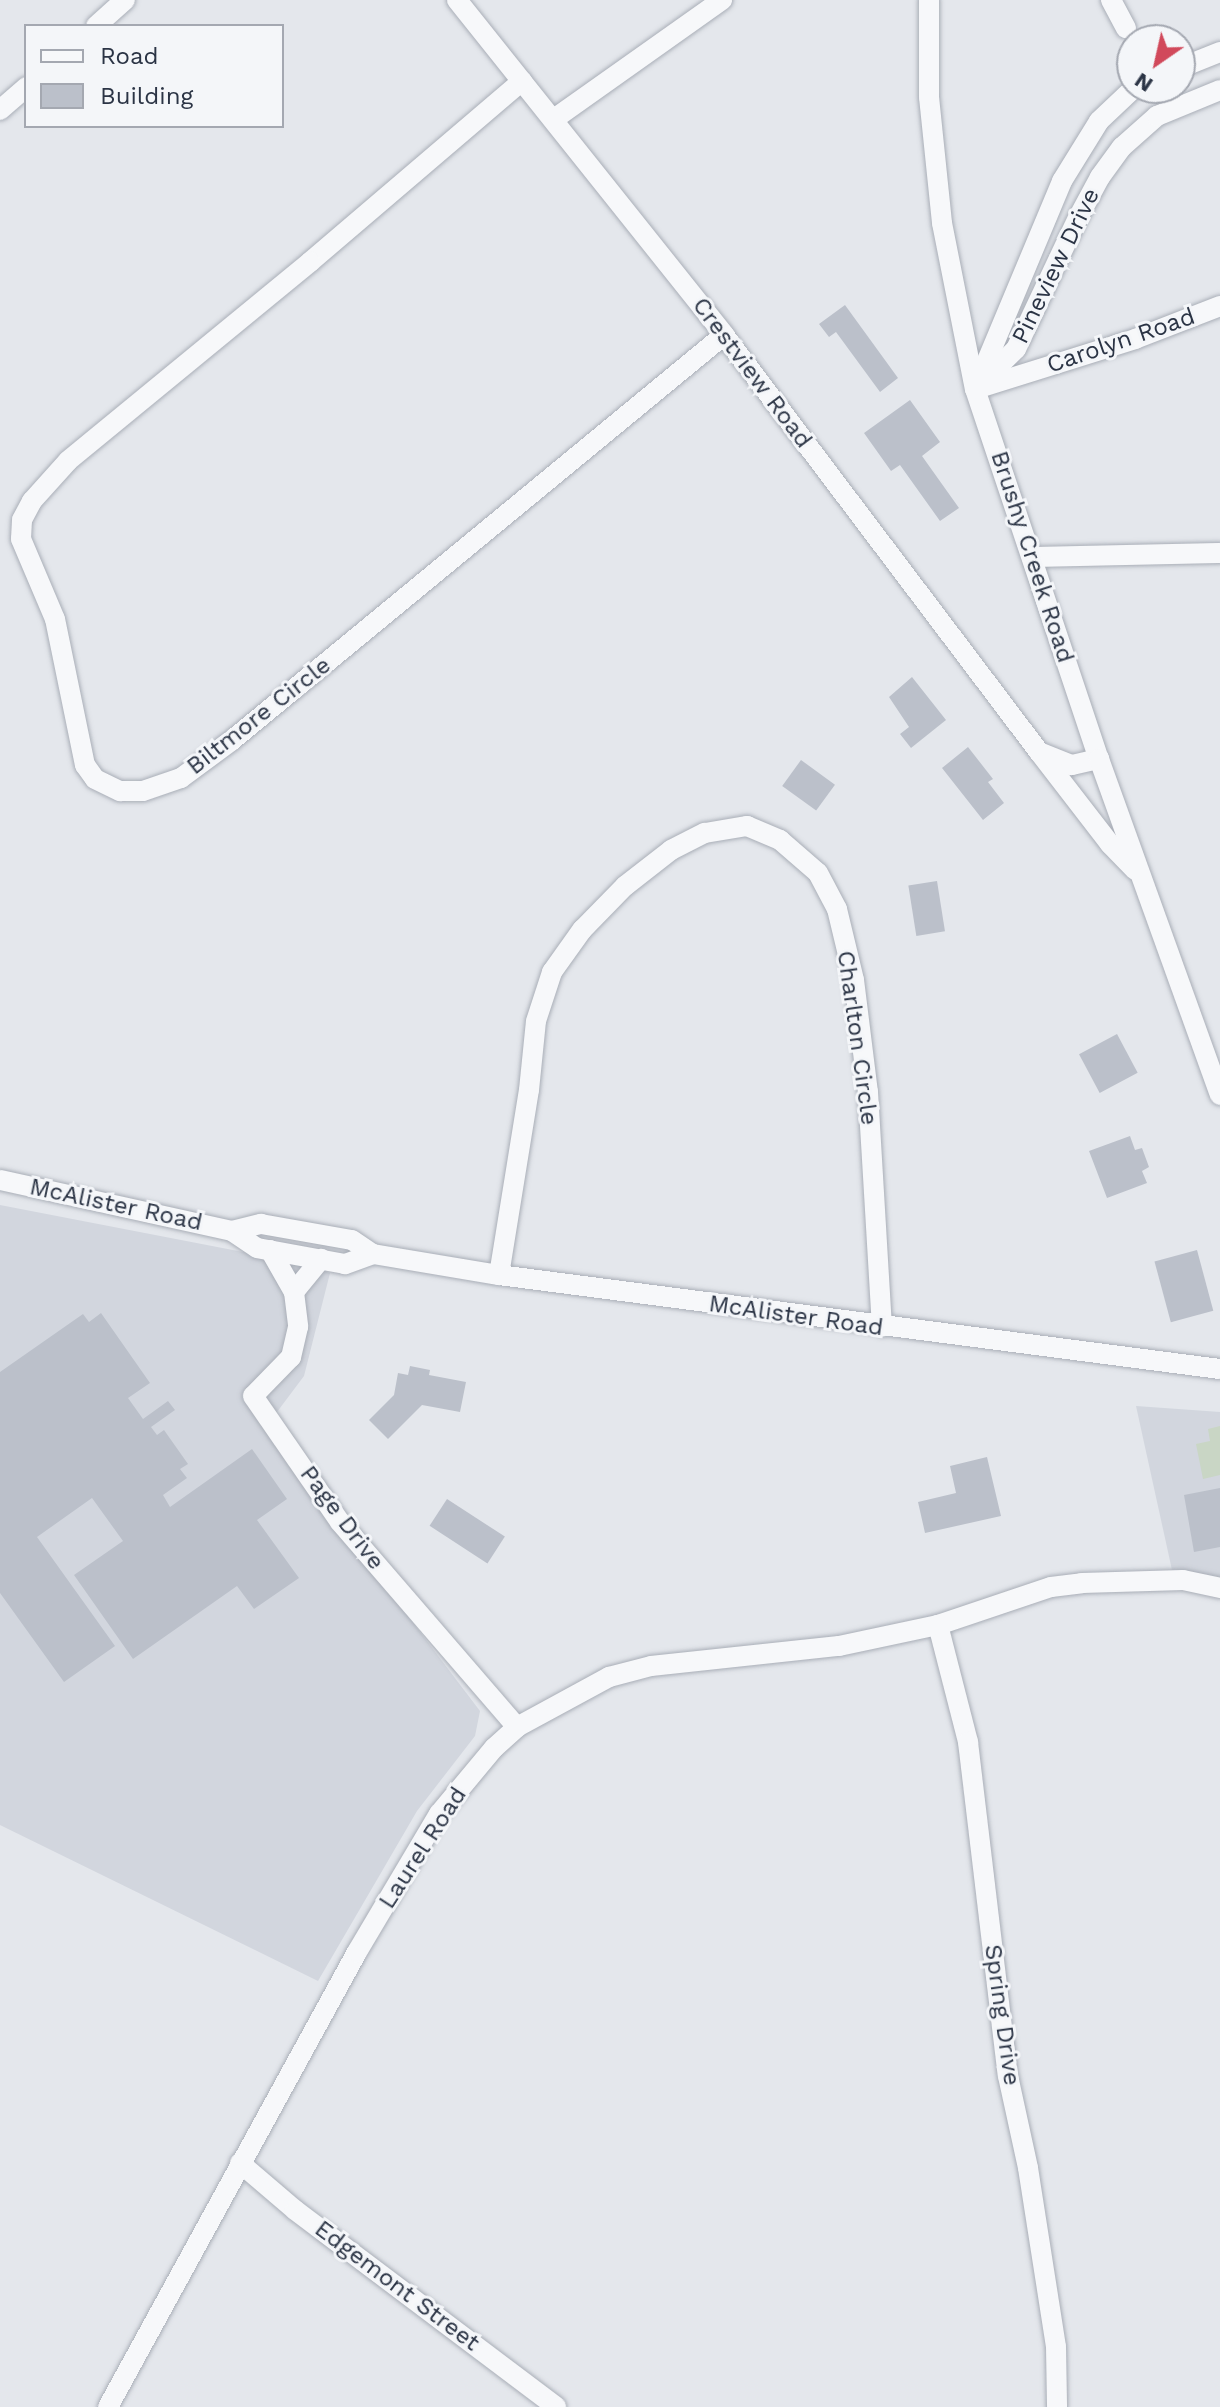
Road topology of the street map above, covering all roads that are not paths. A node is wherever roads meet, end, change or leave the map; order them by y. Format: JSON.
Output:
{"nodes":[{"id":1,"x":125,"y":0,"type":"edge"},
{"id":2,"x":457,"y":0,"type":"edge"},
{"id":3,"x":722,"y":0,"type":"edge"},
{"id":4,"x":929,"y":0,"type":"edge"},
{"id":5,"x":1111,"y":0,"type":"edge"},
{"id":6,"x":98,"y":24,"type":"edge"},
{"id":7,"x":1124,"y":24,"type":"edge"},
{"id":8,"x":1220,"y":52,"type":"edge"},
{"id":9,"x":1196,"y":62,"type":"edge"},
{"id":10,"x":522,"y":81,"type":"junction"},
{"id":11,"x":24,"y":89,"type":"edge"},
{"id":12,"x":1220,"y":90,"type":"edge"},
{"id":13,"x":1117,"y":104,"type":"edge"},
{"id":14,"x":0,"y":110,"type":"edge"},
{"id":15,"x":554,"y":119,"type":"junction"},
{"id":16,"x":1220,"y":306,"type":"edge"},
{"id":17,"x":724,"y":335,"type":"junction"},
{"id":18,"x":975,"y":389,"type":"junction"},
{"id":19,"x":1220,"y":553,"type":"edge"},
{"id":20,"x":1032,"y":557,"type":"junction"},
{"id":21,"x":1039,"y":752,"type":"junction"},
{"id":22,"x":1099,"y":759,"type":"junction"},
{"id":23,"x":1140,"y":875,"type":"junction"},
{"id":24,"x":1220,"y":1095,"type":"edge"},
{"id":25,"x":0,"y":1180,"type":"edge"},
{"id":26,"x":232,"y":1231,"type":"junction"},
{"id":27,"x":270,"y":1250,"type":"junction"},
{"id":28,"x":373,"y":1254,"type":"junction"},
{"id":29,"x":321,"y":1259,"type":"junction"},
{"id":30,"x":499,"y":1275,"type":"junction"},
{"id":31,"x":294,"y":1292,"type":"junction"},
{"id":32,"x":882,"y":1327,"type":"junction"},
{"id":33,"x":1220,"y":1369,"type":"edge"},
{"id":34,"x":1220,"y":1588,"type":"edge"},
{"id":35,"x":938,"y":1625,"type":"junction"},
{"id":36,"x":517,"y":1727,"type":"junction"},
{"id":37,"x":240,"y":2163,"type":"junction"},
{"id":38,"x":108,"y":2407,"type":"edge"},
{"id":39,"x":556,"y":2407,"type":"edge"},
{"id":40,"x":1057,"y":2407,"type":"edge"}],
"edges":[{"from":1,"to":6,"type":"street"},
{"from":2,"to":10,"type":"street","name":"Crestview Road"},
{"from":3,"to":15,"type":"street"},
{"from":4,"to":18,"type":"street","name":"Brushy Creek Road"},
{"from":5,"to":7,"type":"street"},
{"from":8,"to":9,"type":"street"},
{"from":10,"to":15,"type":"street","name":"Crestview Road"},
{"from":10,"to":17,"type":"street","name":"Biltmore Circle"},
{"from":11,"to":14,"type":"street"},
{"from":12,"to":18,"type":"street","name":"Pineview Drive"},
{"from":13,"to":18,"type":"street","name":"Pineview Drive"},
{"from":15,"to":17,"type":"street","name":"Crestview Road"},
{"from":16,"to":18,"type":"street","name":"Carolyn Road"},
{"from":17,"to":21,"type":"street","name":"Crestview Road"},
{"from":18,"to":20,"type":"street","name":"Brushy Creek Road"},
{"from":19,"to":20,"type":"street"},
{"from":20,"to":22,"type":"street","name":"Brushy Creek Road"},
{"from":21,"to":22,"type":"street"},
{"from":21,"to":23,"type":"street","name":"Crestview Road"},
{"from":22,"to":23,"type":"street","name":"Brushy Creek Road"},
{"from":23,"to":24,"type":"street","name":"Brushy Creek Road"},
{"from":25,"to":26,"type":"street","name":"McAlister Road"},
{"from":26,"to":27,"type":"street","name":"McAlister Road"},
{"from":26,"to":28,"type":"street","name":"McAlister Road"},
{"from":27,"to":29,"type":"street","name":"McAlister Road"},
{"from":27,"to":31,"type":"street","name":"Page Drive"},
{"from":28,"to":29,"type":"street","name":"McAlister Road"},
{"from":28,"to":30,"type":"street","name":"McAlister Road"},
{"from":29,"to":31,"type":"street"},
{"from":30,"to":32,"type":"street","name":"McAlister Road"},
{"from":30,"to":32,"type":"street","name":"Charlton Circle"},
{"from":31,"to":36,"type":"street","name":"Page Drive"},
{"from":32,"to":33,"type":"street","name":"McAlister Road"},
{"from":34,"to":35,"type":"street","name":"Laurel Road"},
{"from":35,"to":36,"type":"street","name":"Laurel Road"},
{"from":35,"to":40,"type":"street","name":"Spring Drive"},
{"from":36,"to":37,"type":"street","name":"Laurel Road"},
{"from":37,"to":38,"type":"street","name":"Laurel Road"},
{"from":37,"to":39,"type":"street","name":"Edgemont Street"}]}
